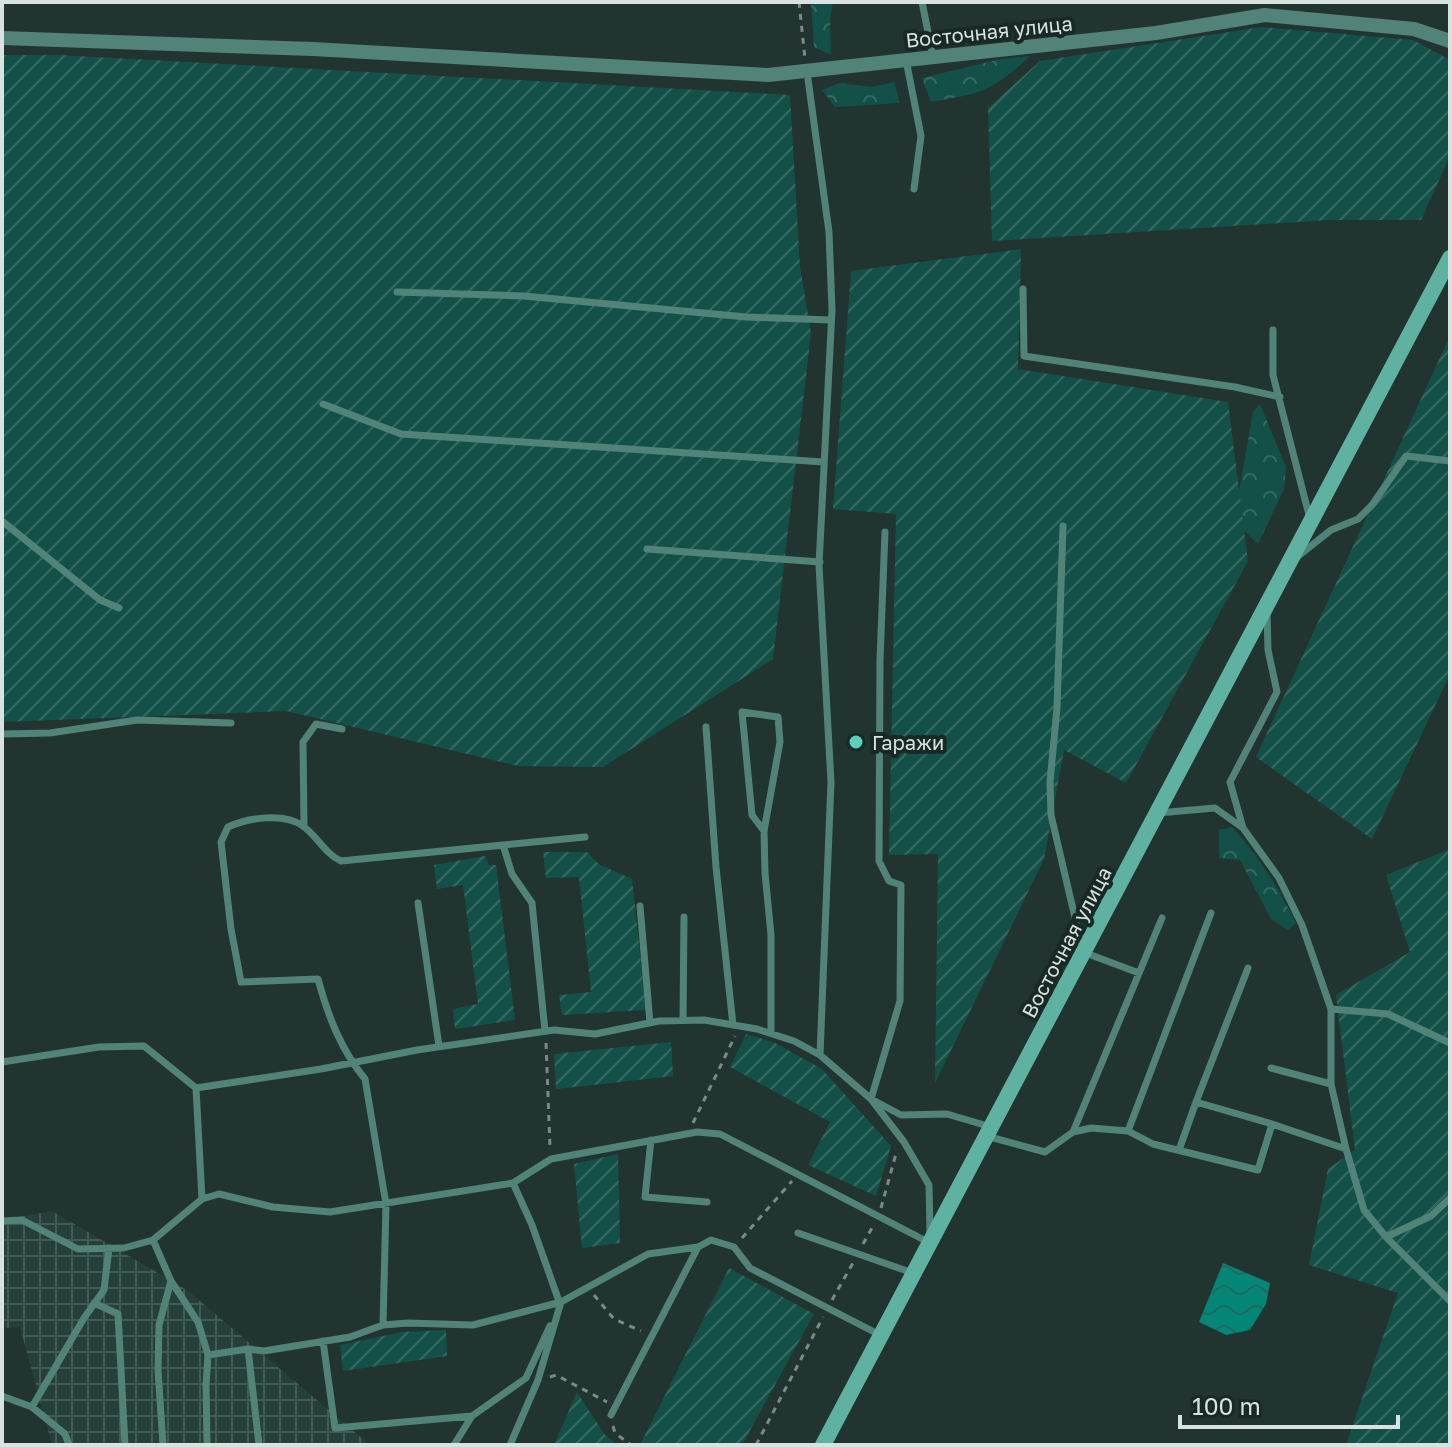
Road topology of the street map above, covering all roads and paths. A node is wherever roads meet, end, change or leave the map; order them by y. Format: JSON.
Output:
{"nodes":[{"id":1,"x":799,"y":2,"type":"edge"},
{"id":2,"x":922,"y":2,"type":"edge"},
{"id":3,"x":2,"y":38,"type":"edge"},
{"id":4,"x":1450,"y":41,"type":"edge"},
{"id":5,"x":933,"y":57,"type":"junction"},
{"id":6,"x":906,"y":60,"type":"junction"},
{"id":7,"x":807,"y":71,"type":"junction"},
{"id":8,"x":914,"y":189,"type":"dead end"},
{"id":9,"x":1450,"y":258,"type":"edge"},
{"id":10,"x":1023,"y":289,"type":"dead end"},
{"id":11,"x":397,"y":292,"type":"dead end"},
{"id":12,"x":831,"y":320,"type":"junction"},
{"id":13,"x":1273,"y":330,"type":"dead end"},
{"id":14,"x":1280,"y":397,"type":"junction"},
{"id":15,"x":323,"y":404,"type":"dead end"},
{"id":16,"x":1450,"y":461,"type":"edge"},
{"id":17,"x":824,"y":462,"type":"junction"},
{"id":18,"x":2,"y":521,"type":"edge"},
{"id":19,"x":1311,"y":521,"type":"junction"},
{"id":20,"x":1063,"y":526,"type":"dead end"},
{"id":21,"x":885,"y":532,"type":"dead end"},
{"id":22,"x":647,"y":549,"type":"dead end"},
{"id":23,"x":820,"y":562,"type":"junction"},
{"id":24,"x":1289,"y":563,"type":"junction"},
{"id":25,"x":1267,"y":604,"type":"junction"},
{"id":26,"x":119,"y":608,"type":"dead end"},
{"id":27,"x":231,"y":723,"type":"dead end"},
{"id":28,"x":706,"y":727,"type":"dead end"},
{"id":29,"x":342,"y":729,"type":"dead end"},
{"id":30,"x":2,"y":734,"type":"edge"},
{"id":31,"x":1157,"y":813,"type":"junction"},
{"id":32,"x":304,"y":827,"type":"junction"},
{"id":33,"x":1243,"y":828,"type":"junction"},
{"id":34,"x":764,"y":831,"type":"junction"},
{"id":35,"x":585,"y":837,"type":"dead end"},
{"id":36,"x":503,"y":845,"type":"junction"},
{"id":37,"x":418,"y":903,"type":"dead end"},
{"id":38,"x":640,"y":906,"type":"dead end"},
{"id":39,"x":1211,"y":913,"type":"dead end"},
{"id":40,"x":684,"y":917,"type":"dead end"},
{"id":41,"x":1162,"y":918,"type":"dead end"},
{"id":42,"x":1083,"y":952,"type":"junction"},
{"id":43,"x":1248,"y":968,"type":"dead end"},
{"id":44,"x":1139,"y":973,"type":"junction"},
{"id":45,"x":1331,"y":1009,"type":"junction"},
{"id":46,"x":683,"y":1020,"type":"junction"},
{"id":47,"x":650,"y":1023,"type":"junction"},
{"id":48,"x":736,"y":1026,"type":"junction"},
{"id":49,"x":545,"y":1031,"type":"junction"},
{"id":50,"x":771,"y":1033,"type":"junction"},
{"id":51,"x":1450,"y":1043,"type":"edge"},
{"id":52,"x":439,"y":1046,"type":"junction"},
{"id":53,"x":820,"y":1055,"type":"junction"},
{"id":54,"x":2,"y":1062,"type":"edge"},
{"id":55,"x":352,"y":1063,"type":"junction"},
{"id":56,"x":1271,"y":1068,"type":"dead end"},
{"id":57,"x":1331,"y":1084,"type":"junction"},
{"id":58,"x":196,"y":1088,"type":"junction"},
{"id":59,"x":871,"y":1099,"type":"junction"},
{"id":60,"x":1196,"y":1102,"type":"junction"},
{"id":61,"x":1272,"y":1124,"type":"junction"},
{"id":62,"x":1128,"y":1131,"type":"junction"},
{"id":63,"x":989,"y":1132,"type":"junction"},
{"id":64,"x":1073,"y":1132,"type":"junction"},
{"id":65,"x":688,"y":1134,"type":"junction"},
{"id":66,"x":901,"y":1138,"type":"junction"},
{"id":67,"x":651,"y":1140,"type":"junction"},
{"id":68,"x":1346,"y":1149,"type":"junction"},
{"id":69,"x":1179,"y":1150,"type":"junction"},
{"id":70,"x":551,"y":1159,"type":"junction"},
{"id":71,"x":797,"y":1175,"type":"junction"},
{"id":72,"x":513,"y":1183,"type":"junction"},
{"id":73,"x":1450,"y":1198,"type":"edge"},
{"id":74,"x":202,"y":1199,"type":"junction"},
{"id":75,"x":707,"y":1202,"type":"dead end"},
{"id":76,"x":386,"y":1204,"type":"junction"},
{"id":77,"x":878,"y":1218,"type":"junction"},
{"id":78,"x":2,"y":1221,"type":"edge"},
{"id":79,"x":798,"y":1233,"type":"dead end"},
{"id":80,"x":1386,"y":1237,"type":"junction"},
{"id":81,"x":153,"y":1240,"type":"junction"},
{"id":82,"x":930,"y":1243,"type":"junction"},
{"id":83,"x":698,"y":1247,"type":"junction"},
{"id":84,"x":734,"y":1247,"type":"junction"},
{"id":85,"x":109,"y":1248,"type":"junction"},
{"id":86,"x":858,"y":1254,"type":"junction"},
{"id":87,"x":914,"y":1273,"type":"junction"},
{"id":88,"x":171,"y":1281,"type":"junction"},
{"id":89,"x":587,"y":1287,"type":"junction"},
{"id":90,"x":1450,"y":1301,"type":"edge"},
{"id":91,"x":561,"y":1302,"type":"junction"},
{"id":92,"x":94,"y":1303,"type":"junction"},
{"id":93,"x":828,"y":1308,"type":"junction"},
{"id":94,"x":383,"y":1325,"type":"junction"},
{"id":95,"x":881,"y":1335,"type":"junction"},
{"id":96,"x":652,"y":1336,"type":"junction"},
{"id":97,"x":323,"y":1341,"type":"junction"},
{"id":98,"x":248,"y":1349,"type":"junction"},
{"id":99,"x":208,"y":1355,"type":"junction"},
{"id":100,"x":538,"y":1380,"type":"junction"},
{"id":101,"x":2,"y":1396,"type":"edge"},
{"id":102,"x":615,"y":1406,"type":"junction"},
{"id":103,"x":32,"y":1407,"type":"junction"},
{"id":104,"x":611,"y":1415,"type":"joint"},
{"id":105,"x":472,"y":1416,"type":"junction"},
{"id":106,"x":69,"y":1445,"type":"edge"},
{"id":107,"x":125,"y":1445,"type":"edge"},
{"id":108,"x":163,"y":1445,"type":"edge"},
{"id":109,"x":207,"y":1445,"type":"edge"},
{"id":110,"x":259,"y":1445,"type":"edge"},
{"id":111,"x":454,"y":1445,"type":"edge"},
{"id":112,"x":510,"y":1445,"type":"edge"},
{"id":113,"x":631,"y":1445,"type":"edge"},
{"id":114,"x":756,"y":1445,"type":"edge"},
{"id":115,"x":823,"y":1445,"type":"edge"}],
"edges":[{"from":1,"to":7,"type":"path"},
{"from":2,"to":5,"type":"lane"},
{"from":3,"to":7,"type":"street","name":"Восточная улица"},
{"from":4,"to":5,"type":"street","name":"Восточная улица"},
{"from":5,"to":6,"type":"street","name":"Восточная улица"},
{"from":6,"to":7,"type":"street","name":"Восточная улица"},
{"from":6,"to":8,"type":"lane"},
{"from":7,"to":12,"type":"lane"},
{"from":9,"to":19,"type":"main road","name":"Восточная улица"},
{"from":10,"to":14,"type":"lane"},
{"from":11,"to":12,"type":"lane"},
{"from":12,"to":17,"type":"lane"},
{"from":13,"to":14,"type":"lane"},
{"from":14,"to":19,"type":"lane"},
{"from":15,"to":17,"type":"lane"},
{"from":16,"to":24,"type":"lane"},
{"from":17,"to":23,"type":"lane"},
{"from":18,"to":26,"type":"lane"},
{"from":19,"to":24,"type":"main road","name":"Восточная улица"},
{"from":20,"to":42,"type":"lane"},
{"from":21,"to":59,"type":"lane"},
{"from":22,"to":23,"type":"lane"},
{"from":23,"to":53,"type":"lane"},
{"from":24,"to":25,"type":"main road","name":"Восточная улица"},
{"from":25,"to":31,"type":"main road","name":"Восточная улица"},
{"from":25,"to":33,"type":"lane"},
{"from":27,"to":30,"type":"lane"},
{"from":28,"to":48,"type":"lane"},
{"from":29,"to":32,"type":"lane"},
{"from":31,"to":33,"type":"lane"},
{"from":31,"to":42,"type":"main road","name":"Восточная улица"},
{"from":32,"to":36,"type":"lane"},
{"from":32,"to":55,"type":"lane"},
{"from":33,"to":45,"type":"lane"},
{"from":34,"to":34,"type":"lane"},
{"from":34,"to":50,"type":"lane"},
{"from":35,"to":36,"type":"lane"},
{"from":36,"to":49,"type":"lane"},
{"from":37,"to":52,"type":"lane"},
{"from":38,"to":47,"type":"lane"},
{"from":39,"to":62,"type":"lane"},
{"from":40,"to":46,"type":"lane"},
{"from":41,"to":44,"type":"lane"},
{"from":42,"to":44,"type":"lane"},
{"from":42,"to":63,"type":"main road","name":"Восточная улица"},
{"from":43,"to":60,"type":"lane"},
{"from":44,"to":64,"type":"lane"},
{"from":45,"to":51,"type":"lane"},
{"from":45,"to":57,"type":"lane"},
{"from":46,"to":47,"type":"lane"},
{"from":46,"to":48,"type":"lane"},
{"from":47,"to":49,"type":"lane"},
{"from":48,"to":50,"type":"lane"},
{"from":48,"to":65,"type":"path"},
{"from":49,"to":52,"type":"lane"},
{"from":49,"to":70,"type":"path"},
{"from":50,"to":53,"type":"lane"},
{"from":52,"to":55,"type":"lane"},
{"from":53,"to":59,"type":"lane"},
{"from":54,"to":58,"type":"lane"},
{"from":55,"to":58,"type":"lane"},
{"from":55,"to":76,"type":"lane"},
{"from":56,"to":57,"type":"lane"},
{"from":57,"to":68,"type":"lane"},
{"from":58,"to":74,"type":"lane"},
{"from":59,"to":63,"type":"lane"},
{"from":59,"to":66,"type":"lane"},
{"from":60,"to":61,"type":"lane"},
{"from":60,"to":69,"type":"lane"},
{"from":61,"to":68,"type":"lane"},
{"from":61,"to":69,"type":"lane"},
{"from":62,"to":64,"type":"lane"},
{"from":62,"to":69,"type":"lane"},
{"from":63,"to":64,"type":"lane"},
{"from":63,"to":82,"type":"main road","name":"Восточная улица"},
{"from":65,"to":67,"type":"lane"},
{"from":65,"to":71,"type":"lane"},
{"from":66,"to":77,"type":"path"},
{"from":66,"to":82,"type":"lane"},
{"from":67,"to":70,"type":"lane"},
{"from":67,"to":75,"type":"lane"},
{"from":68,"to":80,"type":"lane"},
{"from":70,"to":72,"type":"lane"},
{"from":71,"to":77,"type":"lane"},
{"from":71,"to":84,"type":"path"},
{"from":72,"to":76,"type":"lane"},
{"from":72,"to":91,"type":"lane"},
{"from":73,"to":80,"type":"lane"},
{"from":74,"to":76,"type":"lane"},
{"from":74,"to":81,"type":"lane"},
{"from":76,"to":94,"type":"lane"},
{"from":77,"to":82,"type":"lane"},
{"from":77,"to":86,"type":"path"},
{"from":78,"to":85,"type":"lane"},
{"from":79,"to":86,"type":"lane"},
{"from":80,"to":90,"type":"lane"},
{"from":81,"to":85,"type":"lane"},
{"from":81,"to":88,"type":"lane"},
{"from":82,"to":87,"type":"main road","name":"Восточная улица"},
{"from":83,"to":84,"type":"lane"},
{"from":83,"to":89,"type":"lane"},
{"from":83,"to":96,"type":"lane"},
{"from":84,"to":93,"type":"lane"},
{"from":85,"to":92,"type":"lane"},
{"from":86,"to":87,"type":"lane"},
{"from":86,"to":93,"type":"path"},
{"from":87,"to":95,"type":"main road","name":"Восточная улица"},
{"from":88,"to":99,"type":"lane"},
{"from":88,"to":108,"type":"lane"},
{"from":89,"to":91,"type":"lane"},
{"from":89,"to":96,"type":"path"},
{"from":91,"to":94,"type":"lane"},
{"from":91,"to":100,"type":"lane"},
{"from":91,"to":105,"type":"lane"},
{"from":92,"to":103,"type":"lane"},
{"from":92,"to":107,"type":"lane"},
{"from":93,"to":95,"type":"lane"},
{"from":93,"to":114,"type":"path"},
{"from":94,"to":97,"type":"lane"},
{"from":95,"to":115,"type":"main road","name":"Восточная улица"},
{"from":96,"to":102,"type":"lane"},
{"from":97,"to":98,"type":"lane"},
{"from":97,"to":105,"type":"lane"},
{"from":98,"to":99,"type":"lane"},
{"from":98,"to":110,"type":"lane"},
{"from":99,"to":109,"type":"lane"},
{"from":100,"to":102,"type":"path"},
{"from":100,"to":112,"type":"lane"},
{"from":101,"to":103,"type":"lane"},
{"from":102,"to":104,"type":"lane"},
{"from":103,"to":106,"type":"lane"},
{"from":104,"to":113,"type":"path"},
{"from":105,"to":111,"type":"lane"}]}
